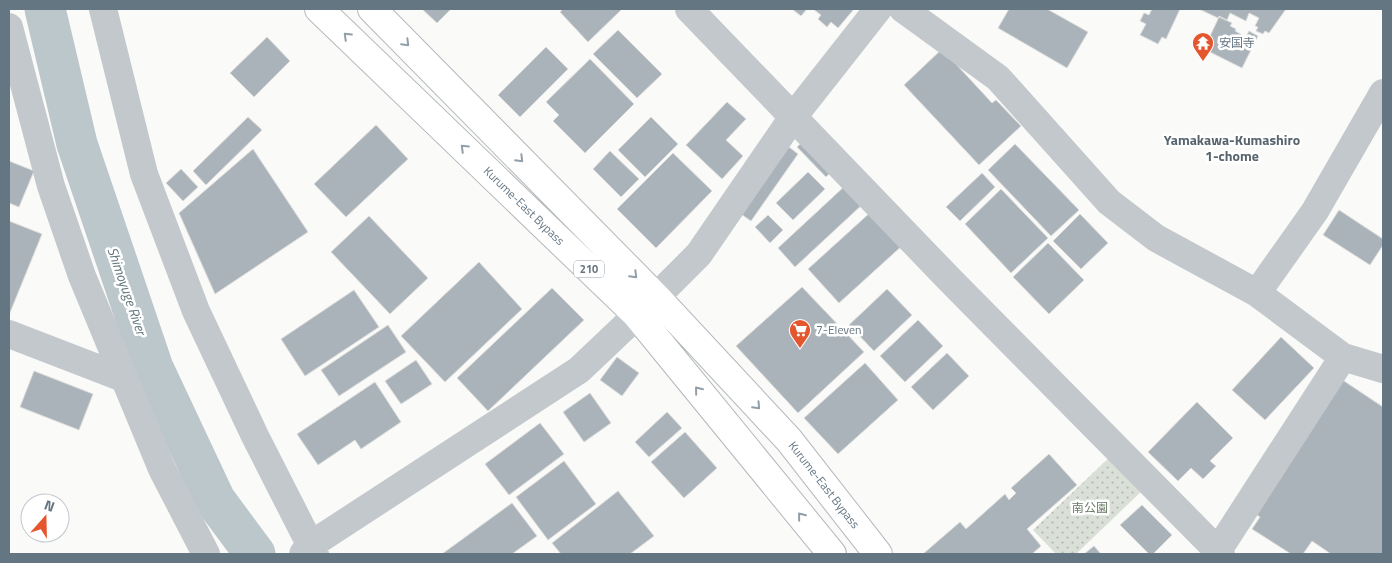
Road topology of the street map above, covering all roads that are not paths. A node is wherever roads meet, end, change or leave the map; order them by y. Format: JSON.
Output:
{"nodes":[{"id":1,"x":103,"y":9,"type":"edge"},
{"id":2,"x":319,"y":9,"type":"edge"},
{"id":3,"x":372,"y":9,"type":"edge"},
{"id":4,"x":689,"y":9,"type":"edge"},
{"id":5,"x":878,"y":9,"type":"edge"},
{"id":6,"x":903,"y":9,"type":"edge"},
{"id":7,"x":9,"y":27,"type":"edge"},
{"id":8,"x":1383,"y":93,"type":"edge"},
{"id":9,"x":793,"y":117,"type":"junction"},
{"id":10,"x":1257,"y":293,"type":"junction"},
{"id":11,"x":646,"y":305,"type":"junction"},
{"id":12,"x":9,"y":334,"type":"edge"},
{"id":13,"x":1343,"y":357,"type":"junction"},
{"id":14,"x":1383,"y":369,"type":"edge"},
{"id":15,"x":123,"y":378,"type":"junction"},
{"id":16,"x":309,"y":552,"type":"edge"},
{"id":17,"x":1219,"y":553,"type":"edge"},
{"id":18,"x":206,"y":554,"type":"edge"},
{"id":19,"x":832,"y":554,"type":"edge"},
{"id":20,"x":878,"y":554,"type":"edge"}],
"edges":[{"from":1,"to":16,"type":"street"},
{"from":11,"to":2,"type":"highway","name":"Kurume-East Bypass","number":"210","one_way":true},
{"from":3,"to":11,"type":"highway","name":"Kurume-East Bypass","number":"210","one_way":true},
{"from":4,"to":9,"type":"street"},
{"from":5,"to":9,"type":"street"},
{"from":6,"to":10,"type":"street"},
{"from":7,"to":15,"type":"street"},
{"from":8,"to":10,"type":"street"},
{"from":9,"to":11,"type":"street"},
{"from":9,"to":17,"type":"street"},
{"from":10,"to":13,"type":"street"},
{"from":11,"to":16,"type":"street"},
{"from":19,"to":11,"type":"highway","name":"Kurume-East Bypass","number":"210","one_way":true},
{"from":11,"to":20,"type":"highway","name":"Kurume-East Bypass","number":"210","one_way":true},
{"from":12,"to":15,"type":"street"},
{"from":13,"to":14,"type":"street"},
{"from":13,"to":17,"type":"street"},
{"from":15,"to":18,"type":"street"}]}
